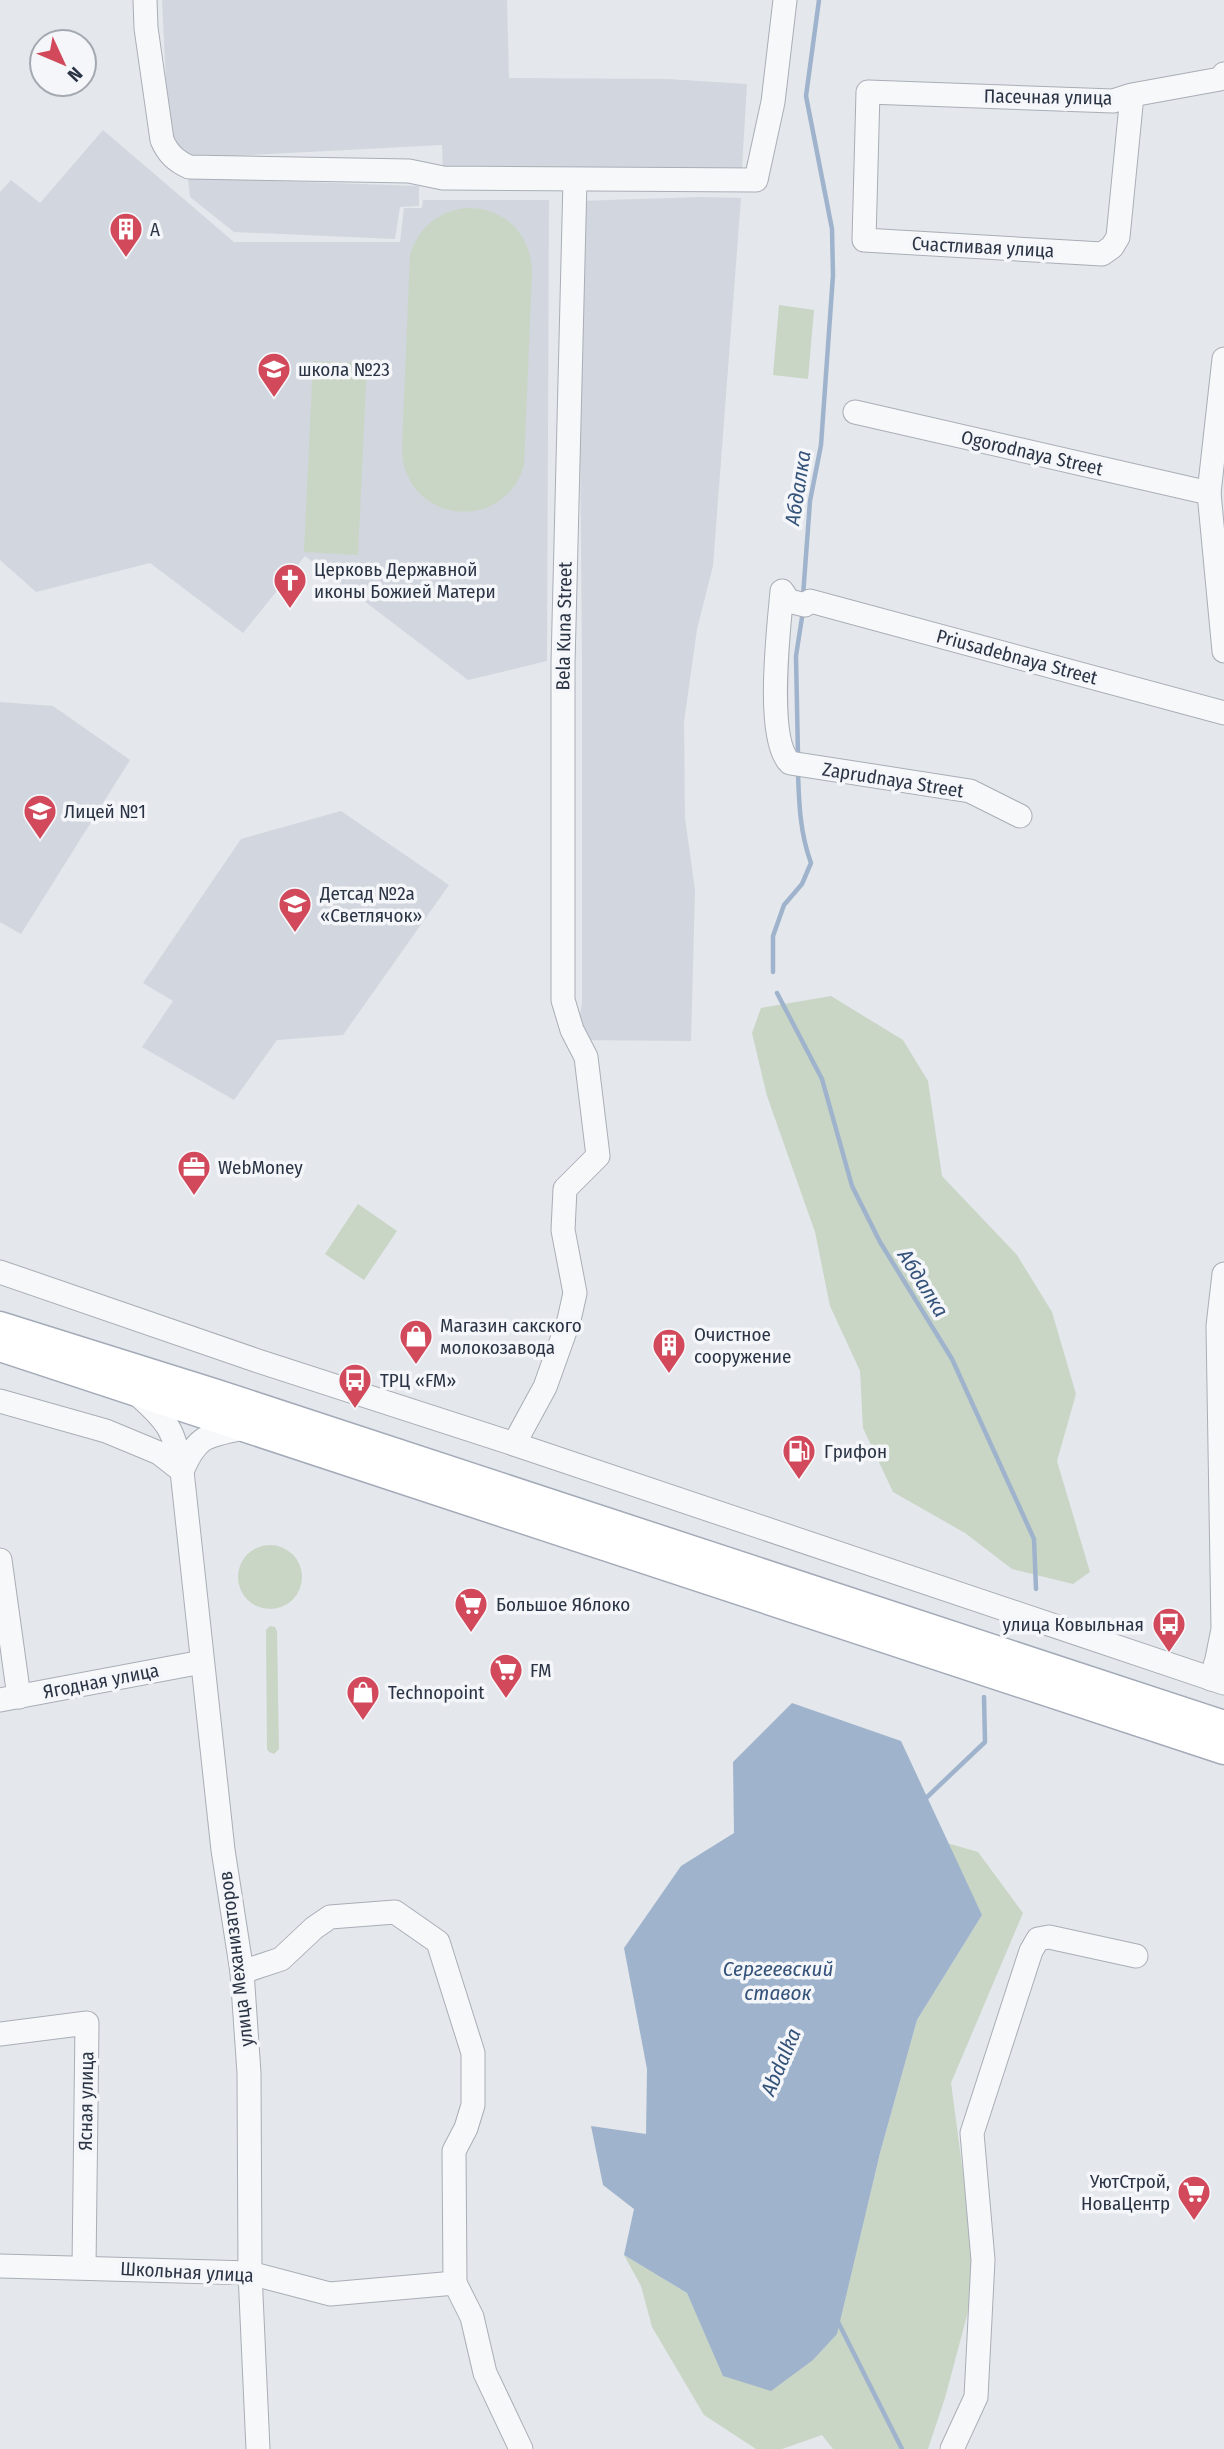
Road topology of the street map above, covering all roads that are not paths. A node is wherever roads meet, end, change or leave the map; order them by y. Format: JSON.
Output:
{"nodes":[{"id":1,"x":145,"y":0,"type":"edge"},
{"id":2,"x":785,"y":0,"type":"edge"},
{"id":3,"x":1224,"y":74,"type":"edge"},
{"id":4,"x":1132,"y":95,"type":"junction"},
{"id":5,"x":575,"y":180,"type":"junction"},
{"id":6,"x":864,"y":240,"type":"joint"},
{"id":7,"x":1224,"y":359,"type":"edge"},
{"id":8,"x":855,"y":412,"type":"dead end"},
{"id":9,"x":1209,"y":493,"type":"junction"},
{"id":10,"x":1224,"y":651,"type":"edge"},
{"id":11,"x":1224,"y":713,"type":"edge"},
{"id":12,"x":798,"y":766,"type":"joint"},
{"id":13,"x":1020,"y":816,"type":"dead end"},
{"id":14,"x":0,"y":1272,"type":"edge"},
{"id":15,"x":1224,"y":1274,"type":"edge"},
{"id":16,"x":0,"y":1326,"type":"edge"},
{"id":17,"x":0,"y":1347,"type":"edge"},
{"id":18,"x":132,"y":1390,"type":"junction"},
{"id":19,"x":0,"y":1401,"type":"edge"},
{"id":20,"x":244,"y":1428,"type":"junction"},
{"id":21,"x":514,"y":1444,"type":"junction"},
{"id":22,"x":181,"y":1471,"type":"junction"},
{"id":23,"x":0,"y":1560,"type":"edge"},
{"id":24,"x":202,"y":1662,"type":"junction"},
{"id":25,"x":1217,"y":1681,"type":"edge"},
{"id":26,"x":9,"y":1698,"type":"edge"},
{"id":27,"x":1224,"y":1725,"type":"edge"},
{"id":28,"x":1224,"y":1750,"type":"edge"},
{"id":29,"x":1136,"y":1956,"type":"dead end"},
{"id":30,"x":242,"y":1972,"type":"junction"},
{"id":31,"x":0,"y":2034,"type":"edge"},
{"id":32,"x":0,"y":2266,"type":"edge"},
{"id":33,"x":84,"y":2267,"type":"junction"},
{"id":34,"x":250,"y":2273,"type":"junction"},
{"id":35,"x":454,"y":2283,"type":"junction"},
{"id":36,"x":258,"y":2449,"type":"edge"},
{"id":37,"x":521,"y":2449,"type":"edge"},
{"id":38,"x":952,"y":2449,"type":"edge"}],
"edges":[{"from":1,"to":5,"type":"street"},
{"from":2,"to":5,"type":"street"},
{"from":3,"to":4,"type":"street","name":"Пасечная улица"},
{"from":4,"to":6,"type":"street","name":"Счастливая улица"},
{"from":4,"to":6,"type":"street","name":"Пасечная улица"},
{"from":5,"to":21,"type":"street","name":"Bela Kuna Street"},
{"from":7,"to":9,"type":"street"},
{"from":8,"to":9,"type":"street","name":"Ogorodnaya Street"},
{"from":9,"to":10,"type":"street"},
{"from":11,"to":12,"type":"street","name":"Priusadebnaya Street"},
{"from":12,"to":13,"type":"street","name":"Zaprudnaya Street"},
{"from":14,"to":21,"type":"street"},
{"from":15,"to":25,"type":"street"},
{"from":16,"to":27,"type":"main road"},
{"from":17,"to":18,"type":"main road"},
{"from":18,"to":20,"type":"main road"},
{"from":18,"to":22,"type":"street","name":"улица Механизаторов"},
{"from":19,"to":22,"type":"street"},
{"from":20,"to":22,"type":"street"},
{"from":20,"to":28,"type":"main road"},
{"from":21,"to":25,"type":"street"},
{"from":22,"to":24,"type":"street","name":"улица Механизаторов"},
{"from":23,"to":26,"type":"street"},
{"from":24,"to":26,"type":"street","name":"Ягодная улица"},
{"from":24,"to":30,"type":"street","name":"улица Механизаторов"},
{"from":29,"to":38,"type":"street"},
{"from":30,"to":34,"type":"street","name":"улица Механизаторов"},
{"from":30,"to":35,"type":"street"},
{"from":31,"to":33,"type":"street","name":"Ясная улица"},
{"from":32,"to":33,"type":"street","name":"Школьная улица"},
{"from":33,"to":34,"type":"street","name":"Школьная улица"},
{"from":34,"to":35,"type":"street","name":"Школьная улица"},
{"from":34,"to":36,"type":"street","name":"улица Механизаторов"},
{"from":35,"to":37,"type":"street"}]}
